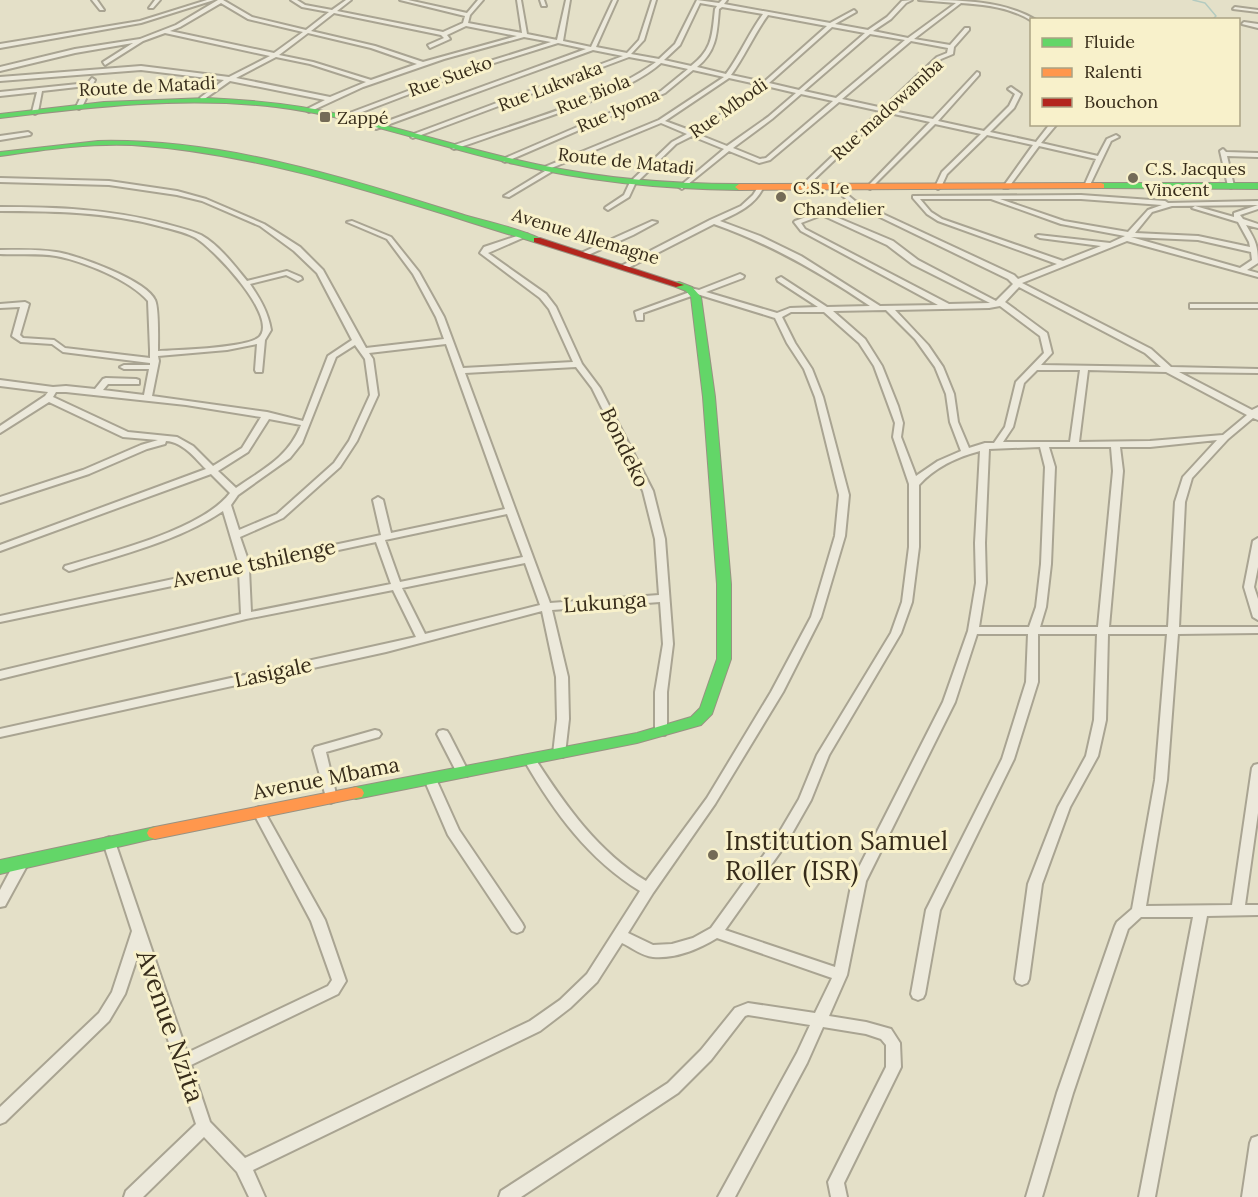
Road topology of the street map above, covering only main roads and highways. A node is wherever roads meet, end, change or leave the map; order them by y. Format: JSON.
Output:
{"nodes":[{"id":1,"x":0,"y":116,"type":"edge"},
{"id":2,"x":0,"y":154,"type":"edge"},
{"id":3,"x":1258,"y":186,"type":"edge"},
{"id":4,"x":661,"y":732,"type":"joint"},
{"id":5,"x":0,"y":867,"type":"edge"}],
"edges":[{"from":1,"to":3,"type":"main road","name":"Route de Matadi"},
{"from":2,"to":4,"type":"main road","name":"Avenue Allemagne"},
{"from":4,"to":5,"type":"main road","name":"Avenue Mbama"}]}
